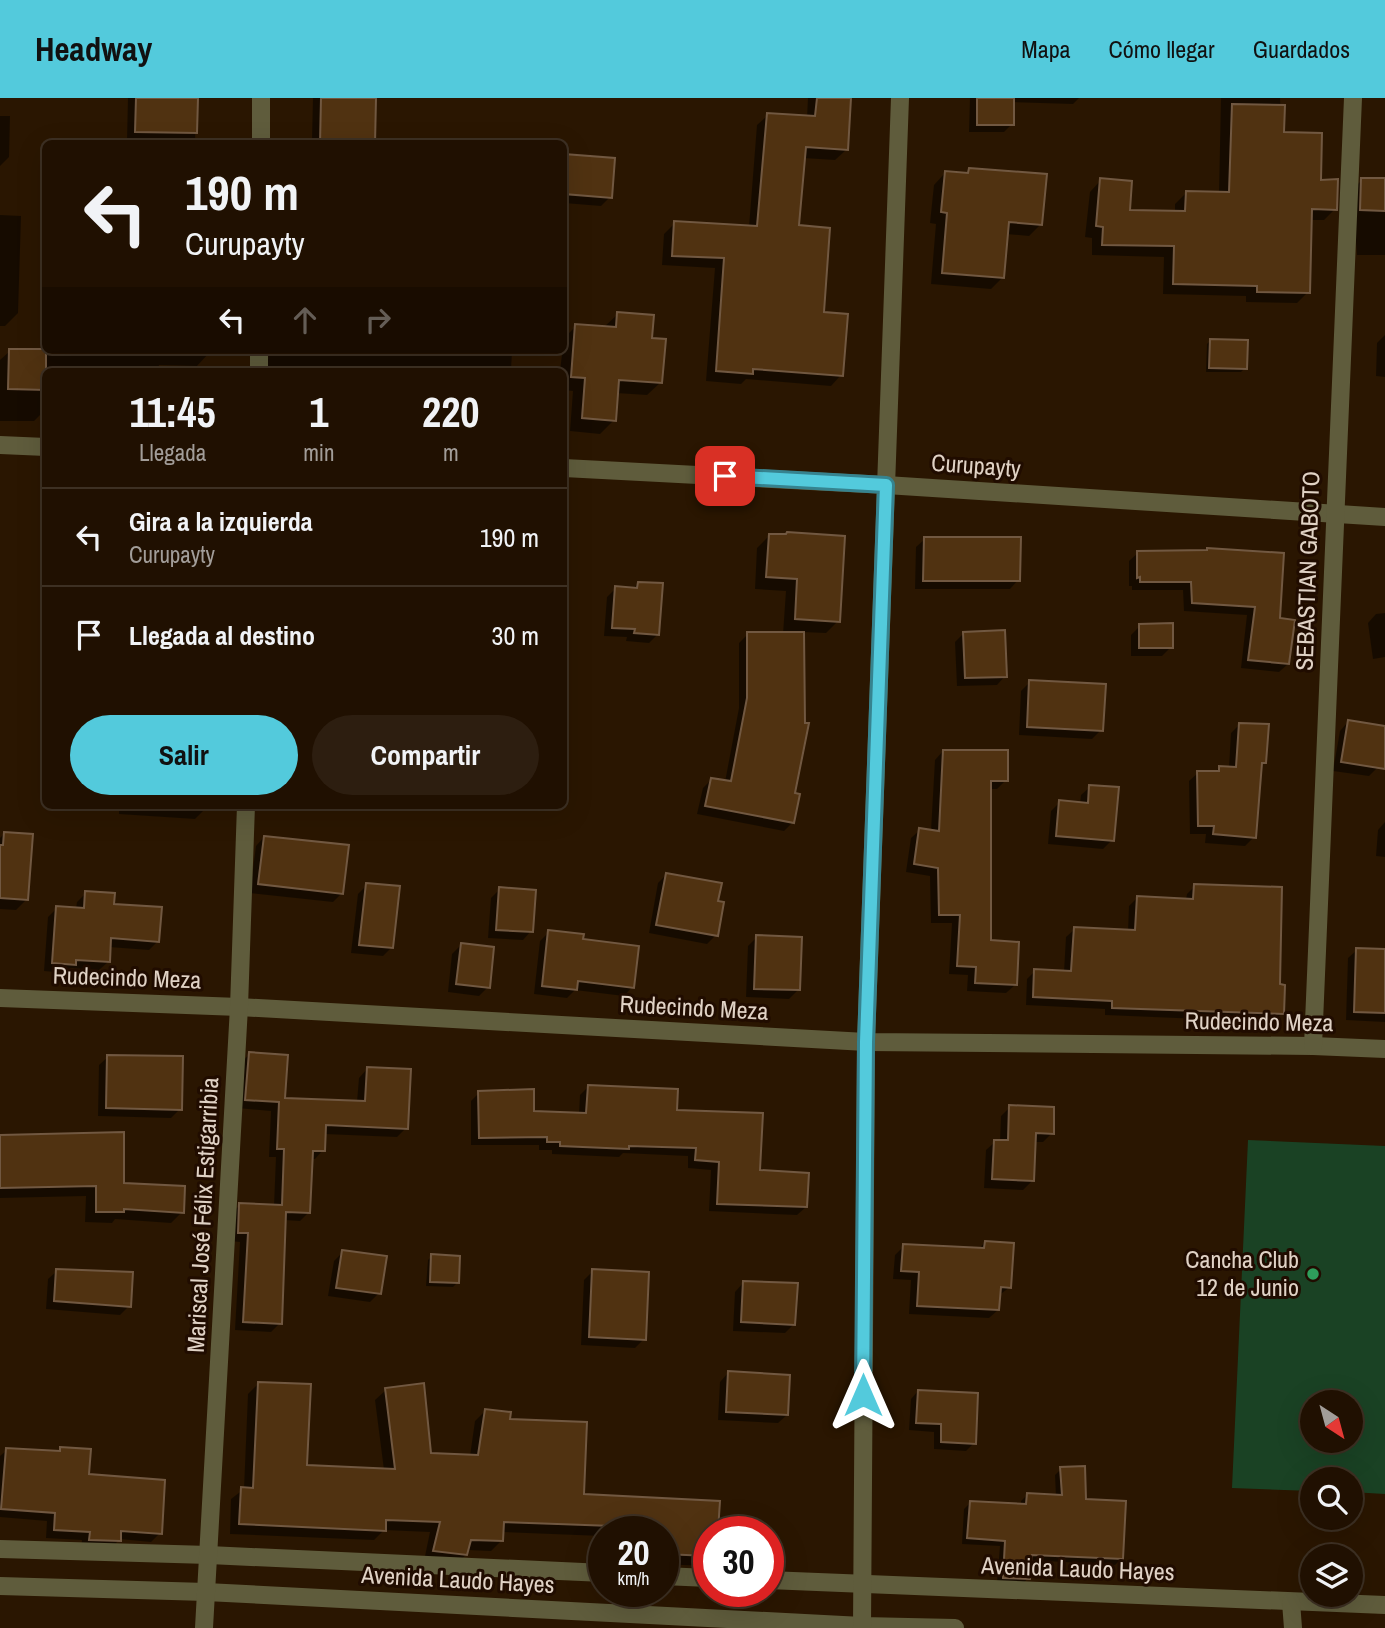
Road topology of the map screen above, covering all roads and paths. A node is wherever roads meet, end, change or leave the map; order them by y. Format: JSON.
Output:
{"nodes":[{"id":1,"x":261,"y":98,"type":"edge"},
{"id":2,"x":900,"y":98,"type":"edge"},
{"id":3,"x":1353,"y":98,"type":"edge"},
{"id":4,"x":261,"y":140,"type":"edge"},
{"id":5,"x":0,"y":445,"type":"edge"},
{"id":6,"x":42,"y":447,"type":"edge"},
{"id":7,"x":567,"y":468,"type":"edge"},
{"id":8,"x":886,"y":485,"type":"junction"},
{"id":9,"x":1335,"y":513,"type":"junction"},
{"id":10,"x":1385,"y":517,"type":"edge"},
{"id":11,"x":246,"y":809,"type":"edge"},
{"id":12,"x":0,"y":998,"type":"edge"},
{"id":13,"x":239,"y":1007,"type":"junction"},
{"id":14,"x":866,"y":1042,"type":"junction"},
{"id":15,"x":1313,"y":1046,"type":"junction"},
{"id":16,"x":1385,"y":1049,"type":"edge"},
{"id":17,"x":0,"y":1549,"type":"edge"},
{"id":18,"x":209,"y":1555,"type":"junction"},
{"id":19,"x":588,"y":1572,"type":"edge"},
{"id":20,"x":784,"y":1581,"type":"edge"},
{"id":21,"x":861,"y":1585,"type":"junction"},
{"id":22,"x":0,"y":1586,"type":"edge"},
{"id":23,"x":205,"y":1591,"type":"junction"},
{"id":24,"x":1291,"y":1602,"type":"junction"},
{"id":25,"x":1385,"y":1605,"type":"edge"},
{"id":26,"x":862,"y":1627,"type":"edge"},
{"id":27,"x":204,"y":1628,"type":"edge"},
{"id":28,"x":955,"y":1628,"type":"edge"},
{"id":29,"x":1293,"y":1628,"type":"edge"}],
"edges":[{"from":1,"to":4,"type":"street"},
{"from":2,"to":8,"type":"street"},
{"from":3,"to":9,"type":"street","name":"SEBASTIAN GABOTO"},
{"from":5,"to":6,"type":"street"},
{"from":7,"to":8,"type":"street","name":"Curupayty"},
{"from":8,"to":9,"type":"street","name":"Curupayty"},
{"from":8,"to":14,"type":"street"},
{"from":9,"to":10,"type":"street","name":"Curupayty"},
{"from":9,"to":15,"type":"street","name":"SEBASTIAN GABOTO"},
{"from":11,"to":13,"type":"street","name":"Mariscal José Félix Estigarribia"},
{"from":12,"to":13,"type":"street","name":"Rudecindo Meza"},
{"from":13,"to":14,"type":"street","name":"Rudecindo Meza"},
{"from":13,"to":18,"type":"street","name":"Mariscal José Félix Estigarribia"},
{"from":14,"to":15,"type":"street","name":"Rudecindo Meza"},
{"from":14,"to":21,"type":"street"},
{"from":15,"to":16,"type":"street","name":"Rudecindo Meza"},
{"from":17,"to":18,"type":"street","name":"Avenida Laudo Hayes"},
{"from":18,"to":19,"type":"street","name":"Avenida Laudo Hayes"},
{"from":18,"to":23,"type":"street","name":"Mariscal José Félix Estigarribia"},
{"from":20,"to":21,"type":"street","name":"Avenida Laudo Hayes"},
{"from":21,"to":24,"type":"street","name":"Avenida Laudo Hayes"},
{"from":21,"to":26,"type":"street"},
{"from":22,"to":23,"type":"street","name":"Avenida Laudo Hayes"},
{"from":23,"to":26,"type":"street","name":"Avenida Laudo Hayes"},
{"from":23,"to":27,"type":"street","name":"Mariscal José Félix Estigarribia"},
{"from":24,"to":25,"type":"street","name":"Avenida Laudo Hayes"},
{"from":24,"to":29,"type":"street"},
{"from":26,"to":28,"type":"street","name":"Avenida Laudo Hayes"}]}
